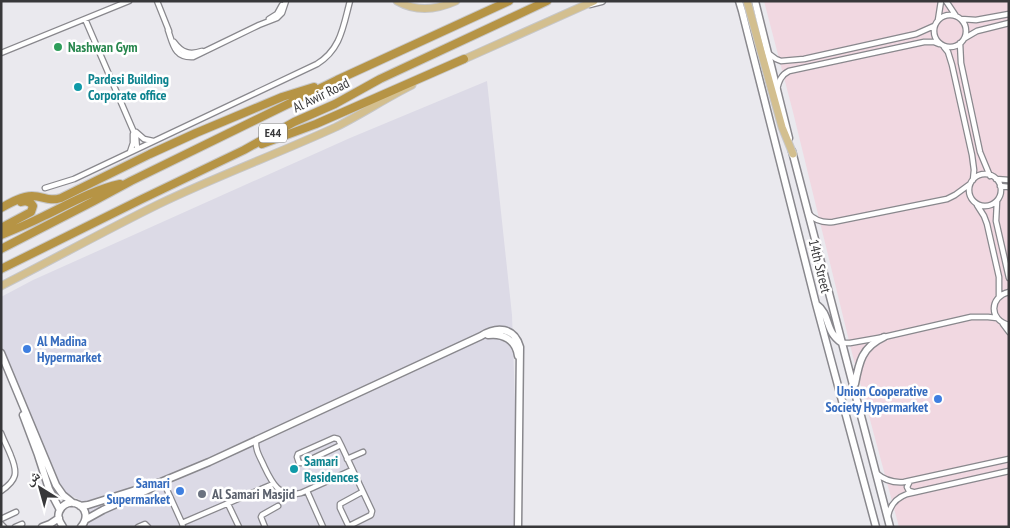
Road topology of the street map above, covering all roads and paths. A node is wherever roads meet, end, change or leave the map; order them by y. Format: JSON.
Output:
{"nodes":[{"id":1,"x":129,"y":1,"type":"edge"},
{"id":2,"x":157,"y":1,"type":"edge"},
{"id":3,"x":285,"y":1,"type":"edge"},
{"id":4,"x":350,"y":1,"type":"edge"},
{"id":5,"x":397,"y":1,"type":"edge"},
{"id":6,"x":456,"y":1,"type":"edge"},
{"id":7,"x":509,"y":1,"type":"edge"},
{"id":8,"x":547,"y":1,"type":"edge"},
{"id":9,"x":594,"y":1,"type":"edge"},
{"id":10,"x":602,"y":1,"type":"edge"},
{"id":11,"x":739,"y":1,"type":"edge"},
{"id":12,"x":747,"y":1,"type":"edge"},
{"id":13,"x":754,"y":1,"type":"edge"},
{"id":14,"x":941,"y":1,"type":"edge"},
{"id":15,"x":946,"y":1,"type":"edge"},
{"id":16,"x":586,"y":5,"type":"junction"},
{"id":17,"x":1009,"y":14,"type":"edge"},
{"id":18,"x":958,"y":18,"type":"junction"},
{"id":19,"x":85,"y":19,"type":"junction"},
{"id":20,"x":936,"y":23,"type":"junction"},
{"id":21,"x":1009,"y":23,"type":"edge"},
{"id":22,"x":964,"y":39,"type":"junction"},
{"id":23,"x":960,"y":43,"type":"junction"},
{"id":24,"x":939,"y":44,"type":"junction"},
{"id":25,"x":944,"y":47,"type":"junction"},
{"id":26,"x":768,"y":53,"type":"junction"},
{"id":27,"x":1,"y":54,"type":"edge"},
{"id":28,"x":822,"y":55,"type":"junction"},
{"id":29,"x":464,"y":59,"type":"junction"},
{"id":30,"x":796,"y":70,"type":"junction"},
{"id":31,"x":337,"y":80,"type":"junction"},
{"id":32,"x":777,"y":89,"type":"junction"},
{"id":33,"x":130,"y":125,"type":"junction"},
{"id":34,"x":154,"y":141,"type":"junction"},
{"id":35,"x":137,"y":148,"type":"junction"},
{"id":36,"x":244,"y":150,"type":"junction"},
{"id":37,"x":130,"y":152,"type":"junction"},
{"id":38,"x":793,"y":154,"type":"junction"},
{"id":39,"x":990,"y":176,"type":"junction"},
{"id":40,"x":996,"y":179,"type":"junction"},
{"id":41,"x":1009,"y":180,"type":"edge"},
{"id":42,"x":131,"y":181,"type":"junction"},
{"id":43,"x":972,"y":182,"type":"junction"},
{"id":44,"x":1000,"y":186,"type":"junction"},
{"id":45,"x":1009,"y":187,"type":"edge"},
{"id":46,"x":45,"y":188,"type":"dead end"},
{"id":47,"x":997,"y":200,"type":"junction"},
{"id":48,"x":975,"y":203,"type":"junction"},
{"id":49,"x":1,"y":210,"type":"edge"},
{"id":50,"x":808,"y":213,"type":"junction"},
{"id":51,"x":1,"y":228,"type":"edge"},
{"id":52,"x":1,"y":235,"type":"edge"},
{"id":53,"x":1,"y":249,"type":"edge"},
{"id":54,"x":1,"y":269,"type":"edge"},
{"id":55,"x":1009,"y":278,"type":"edge"},
{"id":56,"x":1,"y":286,"type":"edge"},
{"id":57,"x":1009,"y":292,"type":"edge"},
{"id":58,"x":999,"y":297,"type":"junction"},
{"id":59,"x":816,"y":304,"type":"junction"},
{"id":60,"x":997,"y":318,"type":"junction"},
{"id":61,"x":1002,"y":323,"type":"junction"},
{"id":62,"x":1009,"y":325,"type":"edge"},
{"id":63,"x":1009,"y":332,"type":"edge"},
{"id":64,"x":884,"y":337,"type":"junction"},
{"id":65,"x":842,"y":343,"type":"junction"},
{"id":66,"x":1,"y":353,"type":"edge"},
{"id":67,"x":1,"y":363,"type":"edge"},
{"id":68,"x":854,"y":388,"type":"junction"},
{"id":69,"x":1,"y":433,"type":"edge"},
{"id":70,"x":256,"y":440,"type":"junction"},
{"id":71,"x":249,"y":443,"type":"junction"},
{"id":72,"x":341,"y":445,"type":"junction"},
{"id":73,"x":257,"y":450,"type":"junction"},
{"id":74,"x":362,"y":452,"type":"dead end"},
{"id":75,"x":347,"y":459,"type":"junction"},
{"id":76,"x":1009,"y":459,"type":"edge"},
{"id":77,"x":352,"y":470,"type":"junction"},
{"id":78,"x":1009,"y":471,"type":"edge"},
{"id":79,"x":876,"y":473,"type":"junction"},
{"id":80,"x":910,"y":481,"type":"junction"},
{"id":81,"x":162,"y":482,"type":"junction"},
{"id":82,"x":274,"y":484,"type":"junction"},
{"id":83,"x":1,"y":490,"type":"edge"},
{"id":84,"x":307,"y":491,"type":"junction"},
{"id":85,"x":362,"y":492,"type":"junction"},
{"id":86,"x":914,"y":492,"type":"junction"},
{"id":87,"x":881,"y":494,"type":"junction"},
{"id":88,"x":868,"y":497,"type":"junction"},
{"id":89,"x":73,"y":503,"type":"junction"},
{"id":90,"x":228,"y":504,"type":"junction"},
{"id":91,"x":80,"y":506,"type":"junction"},
{"id":92,"x":278,"y":506,"type":"dead end"},
{"id":93,"x":60,"y":510,"type":"junction"},
{"id":94,"x":16,"y":512,"type":"dead end"},
{"id":95,"x":59,"y":518,"type":"junction"},
{"id":96,"x":1,"y":519,"type":"edge"},
{"id":97,"x":889,"y":523,"type":"edge"},
{"id":98,"x":22,"y":524,"type":"dead end"},
{"id":99,"x":83,"y":524,"type":"edge"},
{"id":100,"x":182,"y":525,"type":"edge"},
{"id":101,"x":349,"y":526,"type":"edge"},
{"id":102,"x":15,"y":527,"type":"edge"},
{"id":103,"x":42,"y":527,"type":"edge"},
{"id":104,"x":63,"y":527,"type":"edge"},
{"id":105,"x":138,"y":527,"type":"edge"},
{"id":106,"x":148,"y":527,"type":"edge"},
{"id":107,"x":239,"y":527,"type":"edge"},
{"id":108,"x":265,"y":527,"type":"edge"},
{"id":109,"x":322,"y":527,"type":"edge"},
{"id":110,"x":518,"y":527,"type":"edge"},
{"id":111,"x":876,"y":527,"type":"edge"}],
"edges":[{"from":1,"to":19,"type":"street"},
{"from":2,"to":3,"type":"street"},
{"from":4,"to":34,"type":"street"},
{"from":5,"to":6,"type":"main road"},
{"from":7,"to":31,"type":"highway","name":"Al Awir Road","number":"E44"},
{"from":8,"to":36,"type":"highway","name":"Al Awir Road","number":"E44"},
{"from":9,"to":16,"type":"main road"},
{"from":10,"to":16,"type":"main road"},
{"from":11,"to":59,"type":"main road","name":"14th Street"},
{"from":12,"to":38,"type":"main road"},
{"from":13,"to":26,"type":"main road","name":"14th Street"},
{"from":14,"to":20,"type":"street"},
{"from":15,"to":18,"type":"street"},
{"from":16,"to":29,"type":"main road"},
{"from":17,"to":18,"type":"street"},
{"from":18,"to":20,"type":"street"},
{"from":18,"to":22,"type":"street"},
{"from":19,"to":27,"type":"street"},
{"from":19,"to":33,"type":"street"},
{"from":20,"to":24,"type":"street"},
{"from":20,"to":28,"type":"street"},
{"from":21,"to":22,"type":"street"},
{"from":22,"to":23,"type":"street"},
{"from":23,"to":25,"type":"street"},
{"from":23,"to":39,"type":"street"},
{"from":24,"to":25,"type":"street"},
{"from":24,"to":30,"type":"street"},
{"from":25,"to":43,"type":"street"},
{"from":26,"to":28,"type":"street"},
{"from":26,"to":32,"type":"main road","name":"14th Street"},
{"from":28,"to":30,"type":"street"},
{"from":29,"to":36,"type":"highway"},
{"from":29,"to":56,"type":"main road"},
{"from":30,"to":32,"type":"street"},
{"from":31,"to":42,"type":"highway","name":"Al Awir Road","number":"E44"},
{"from":31,"to":49,"type":"highway"},
{"from":32,"to":38,"type":"main road","name":"14th Street"},
{"from":33,"to":34,"type":"street"},
{"from":33,"to":35,"type":"street"},
{"from":33,"to":37,"type":"street"},
{"from":34,"to":35,"type":"street"},
{"from":35,"to":37,"type":"street"},
{"from":36,"to":54,"type":"highway","name":"Al Awir Road","number":"E44"},
{"from":37,"to":46,"type":"street"},
{"from":38,"to":50,"type":"main road","name":"14th Street"},
{"from":39,"to":40,"type":"street"},
{"from":39,"to":43,"type":"street"},
{"from":40,"to":41,"type":"street"},
{"from":40,"to":44,"type":"street"},
{"from":42,"to":52,"type":"highway"},
{"from":42,"to":53,"type":"highway","name":"Al Awir Road","number":"E44"},
{"from":43,"to":48,"type":"street"},
{"from":43,"to":50,"type":"street"},
{"from":44,"to":45,"type":"street"},
{"from":44,"to":47,"type":"street"},
{"from":47,"to":48,"type":"street"},
{"from":47,"to":55,"type":"street"},
{"from":48,"to":58,"type":"street"},
{"from":49,"to":51,"type":"highway"},
{"from":50,"to":65,"type":"main road","name":"14th Street"},
{"from":57,"to":58,"type":"street"},
{"from":58,"to":60,"type":"street"},
{"from":59,"to":65,"type":"main road"},
{"from":59,"to":88,"type":"main road","name":"14th Street"},
{"from":60,"to":61,"type":"street"},
{"from":60,"to":64,"type":"street"},
{"from":61,"to":62,"type":"street"},
{"from":61,"to":63,"type":"street"},
{"from":64,"to":65,"type":"street"},
{"from":64,"to":68,"type":"main road"},
{"from":65,"to":68,"type":"main road","name":"14th Street"},
{"from":66,"to":89,"type":"main road"},
{"from":67,"to":93,"type":"main road"},
{"from":68,"to":79,"type":"main road","name":"14th Street"},
{"from":69,"to":83,"type":"street"},
{"from":70,"to":71,"type":"main road"},
{"from":70,"to":73,"type":"street"},
{"from":70,"to":110,"type":"main road"},
{"from":71,"to":73,"type":"street"},
{"from":71,"to":81,"type":"main road"},
{"from":72,"to":72,"type":"street"},
{"from":72,"to":75,"type":"street"},
{"from":73,"to":82,"type":"street"},
{"from":74,"to":75,"type":"street"},
{"from":75,"to":77,"type":"street"},
{"from":76,"to":80,"type":"street"},
{"from":77,"to":84,"type":"street"},
{"from":77,"to":85,"type":"street"},
{"from":78,"to":86,"type":"street"},
{"from":79,"to":80,"type":"street"},
{"from":79,"to":87,"type":"main road","name":"14th Street"},
{"from":80,"to":86,"type":"street"},
{"from":81,"to":91,"type":"main road"},
{"from":81,"to":99,"type":"main road"},
{"from":81,"to":100,"type":"street"},
{"from":82,"to":84,"type":"street"},
{"from":82,"to":90,"type":"street"},
{"from":84,"to":109,"type":"street"},
{"from":85,"to":101,"type":"street"},
{"from":85,"to":101,"type":"street"},
{"from":86,"to":97,"type":"street"},
{"from":87,"to":88,"type":"main road"},
{"from":87,"to":97,"type":"main road","name":"14th Street"},
{"from":88,"to":111,"type":"main road","name":"14th Street"},
{"from":89,"to":91,"type":"main road"},
{"from":89,"to":93,"type":"main road"},
{"from":90,"to":100,"type":"street"},
{"from":90,"to":107,"type":"street"},
{"from":91,"to":99,"type":"main road"},
{"from":92,"to":108,"type":"street"},
{"from":93,"to":95,"type":"main road"},
{"from":94,"to":96,"type":"street"},
{"from":95,"to":103,"type":"main road"},
{"from":95,"to":104,"type":"main road"},
{"from":98,"to":102,"type":"street"},
{"from":105,"to":106,"type":"street"}]}
